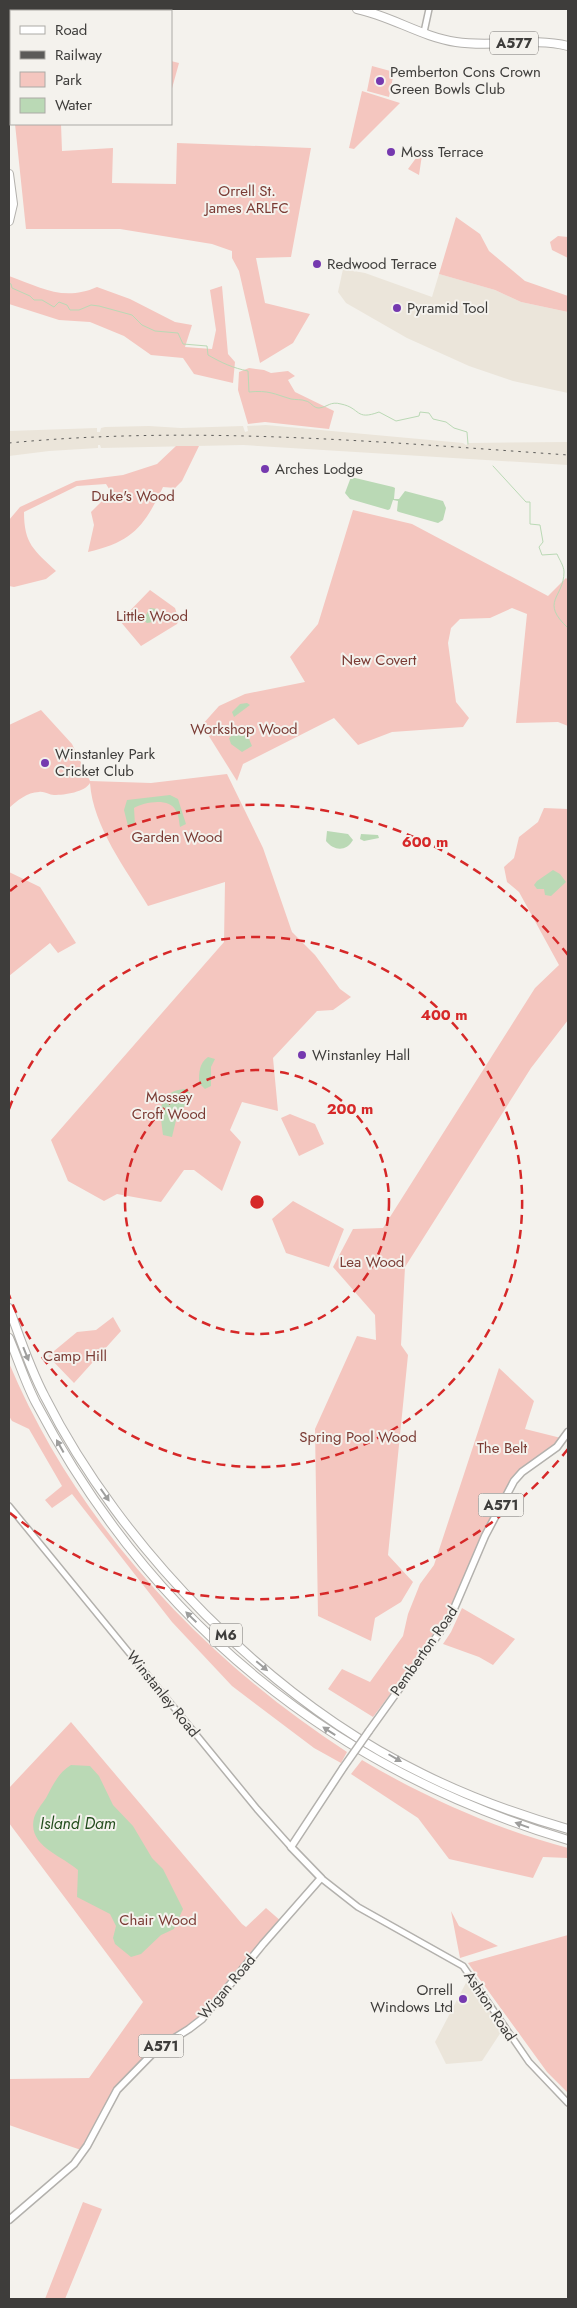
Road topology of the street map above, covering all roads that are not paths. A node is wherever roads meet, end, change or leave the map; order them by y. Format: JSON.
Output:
{"nodes":[{"id":1,"x":357,"y":9,"type":"edge"},
{"id":2,"x":429,"y":9,"type":"edge"},
{"id":3,"x":424,"y":32,"type":"junction"},
{"id":4,"x":568,"y":46,"type":"edge"},
{"id":5,"x":9,"y":174,"type":"edge"},
{"id":6,"x":9,"y":221,"type":"edge"},
{"id":7,"x":9,"y":1308,"type":"edge"},
{"id":8,"x":9,"y":1338,"type":"edge"},
{"id":9,"x":568,"y":1432,"type":"edge"},
{"id":10,"x":9,"y":1506,"type":"edge"},
{"id":11,"x":568,"y":1829,"type":"edge"},
{"id":12,"x":568,"y":1840,"type":"edge"},
{"id":13,"x":291,"y":1848,"type":"junction"},
{"id":14,"x":321,"y":1878,"type":"junction"},
{"id":15,"x":568,"y":2103,"type":"edge"},
{"id":16,"x":9,"y":2220,"type":"edge"}],
"edges":[{"from":1,"to":3,"type":"highway","number":"A577"},
{"from":2,"to":3,"type":"street"},
{"from":3,"to":4,"type":"highway","number":"A577"},
{"from":5,"to":6,"type":"highway"},
{"from":7,"to":11,"type":"highway","number":"M6","one_way":true},
{"from":12,"to":8,"type":"highway","number":"M6","one_way":true},
{"from":9,"to":13,"type":"main road","name":"Pemberton Road","number":"A571","bridge":true},
{"from":10,"to":13,"type":"street","name":"Winstanley Road"},
{"from":13,"to":14,"type":"main road","name":"Winstanley Road"},
{"from":14,"to":15,"type":"street","name":"Ashton Road"},
{"from":14,"to":16,"type":"main road","name":"Wigan Road","number":"A571"}]}
